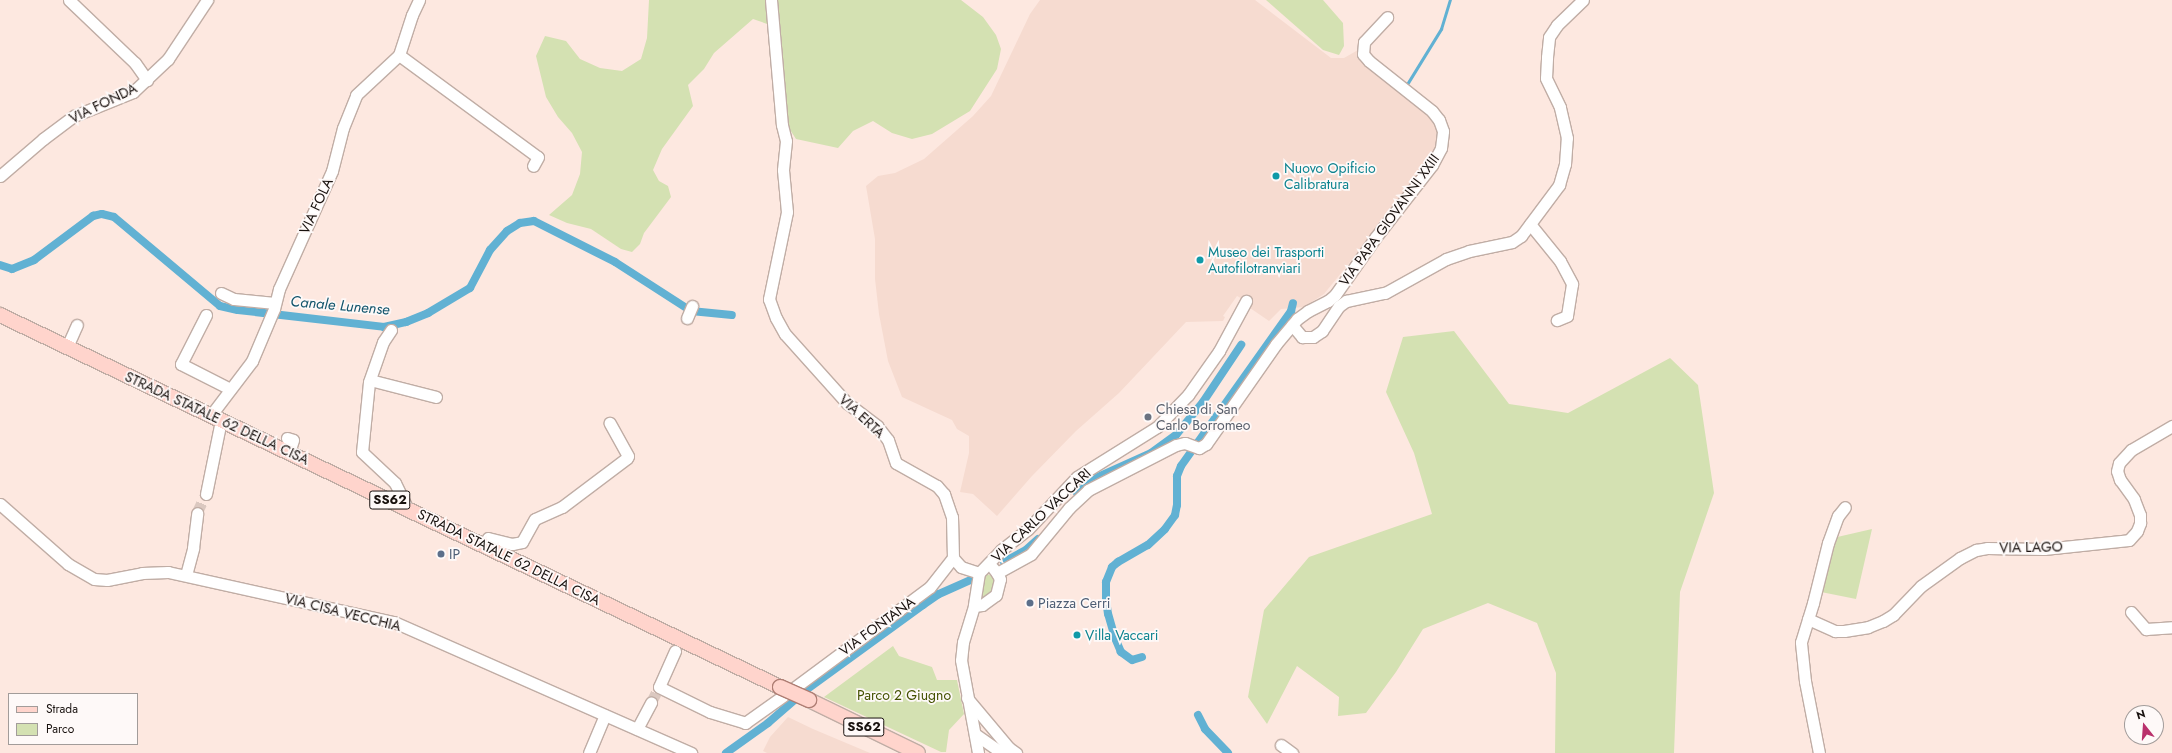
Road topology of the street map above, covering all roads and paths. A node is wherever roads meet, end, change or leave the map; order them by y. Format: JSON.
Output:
{"nodes":[{"id":1,"x":69,"y":0,"type":"edge"},
{"id":2,"x":207,"y":0,"type":"edge"},
{"id":3,"x":419,"y":0,"type":"edge"},
{"id":4,"x":771,"y":0,"type":"edge"},
{"id":5,"x":1584,"y":0,"type":"edge"},
{"id":6,"x":1387,"y":17,"type":"dead end"},
{"id":7,"x":399,"y":55,"type":"junction"},
{"id":8,"x":147,"y":80,"type":"junction"},
{"id":9,"x":533,"y":166,"type":"dead end"},
{"id":10,"x":0,"y":176,"type":"edge"},
{"id":11,"x":1530,"y":224,"type":"junction"},
{"id":12,"x":221,"y":293,"type":"dead end"},
{"id":13,"x":1246,"y":301,"type":"dead end"},
{"id":14,"x":692,"y":306,"type":"dead end"},
{"id":15,"x":273,"y":310,"type":"junction"},
{"id":16,"x":0,"y":315,"type":"edge"},
{"id":17,"x":206,"y":315,"type":"dead end"},
{"id":18,"x":687,"y":318,"type":"dead end"},
{"id":19,"x":1557,"y":320,"type":"dead end"},
{"id":20,"x":77,"y":325,"type":"dead end"},
{"id":21,"x":1292,"y":325,"type":"junction"},
{"id":22,"x":391,"y":330,"type":"dead end"},
{"id":23,"x":67,"y":347,"type":"junction"},
{"id":24,"x":370,"y":380,"type":"junction"},
{"id":25,"x":230,"y":389,"type":"junction"},
{"id":26,"x":436,"y":397,"type":"dead end"},
{"id":27,"x":216,"y":418,"type":"junction"},
{"id":28,"x":610,"y":423,"type":"dead end"},
{"id":29,"x":2172,"y":426,"type":"edge"},
{"id":30,"x":206,"y":494,"type":"tunnel mouth"},
{"id":31,"x":0,"y":504,"type":"edge"},
{"id":32,"x":1845,"y":507,"type":"dead end"},
{"id":33,"x":407,"y":508,"type":"junction"},
{"id":34,"x":197,"y":513,"type":"tunnel mouth"},
{"id":35,"x":486,"y":546,"type":"junction"},
{"id":36,"x":953,"y":558,"type":"junction"},
{"id":37,"x":988,"y":563,"type":"junction"},
{"id":38,"x":979,"y":573,"type":"junction"},
{"id":39,"x":997,"y":573,"type":"junction"},
{"id":40,"x":186,"y":575,"type":"junction"},
{"id":41,"x":974,"y":606,"type":"junction"},
{"id":42,"x":2131,"y":612,"type":"dead end"},
{"id":43,"x":1808,"y":619,"type":"junction"},
{"id":44,"x":2172,"y":627,"type":"edge"},
{"id":45,"x":674,"y":651,"type":"dead end"},
{"id":46,"x":794,"y":688,"type":"dead end"},
{"id":47,"x":781,"y":692,"type":"junction"},
{"id":48,"x":967,"y":698,"type":"junction"},
{"id":49,"x":651,"y":703,"type":"tunnel mouth"},
{"id":50,"x":606,"y":715,"type":"junction"},
{"id":51,"x":993,"y":728,"type":"junction"},
{"id":52,"x":637,"y":729,"type":"junction"},
{"id":53,"x":975,"y":734,"type":"junction"},
{"id":54,"x":1281,"y":745,"type":"dead end"},
{"id":55,"x":589,"y":753,"type":"edge"},
{"id":56,"x":691,"y":753,"type":"edge"},
{"id":57,"x":918,"y":753,"type":"edge"},
{"id":58,"x":978,"y":753,"type":"edge"},
{"id":59,"x":1002,"y":753,"type":"edge"},
{"id":60,"x":1016,"y":753,"type":"edge"},
{"id":61,"x":1292,"y":753,"type":"edge"},
{"id":62,"x":1819,"y":753,"type":"edge"}],
"edges":[{"from":1,"to":8,"type":"street"},
{"from":2,"to":8,"type":"street","name":"VIA FONDA"},
{"from":3,"to":7,"type":"street","name":"VIA FOLA"},
{"from":4,"to":36,"type":"street","name":"VIA ERTA"},
{"from":5,"to":11,"type":"street"},
{"from":6,"to":21,"type":"street","name":"VIA PAPA GIOVANNI XXIII"},
{"from":7,"to":9,"type":"street"},
{"from":7,"to":15,"type":"street","name":"VIA FOLA"},
{"from":8,"to":10,"type":"street","name":"VIA FONDA"},
{"from":11,"to":19,"type":"street"},
{"from":11,"to":21,"type":"street"},
{"from":12,"to":15,"type":"street"},
{"from":13,"to":37,"type":"street","name":"VIA CARLO VACCARI"},
{"from":14,"to":18,"type":"street"},
{"from":15,"to":25,"type":"street","name":"VIA FOLA"},
{"from":16,"to":23,"type":"main road","name":"STRADA STATALE 62 DELLA CISA","number":"SS62"},
{"from":17,"to":25,"type":"street"},
{"from":20,"to":23,"type":"street"},
{"from":21,"to":39,"type":"street"},
{"from":22,"to":24,"type":"street"},
{"from":23,"to":27,"type":"main road","name":"STRADA STATALE 62 DELLA CISA","number":"SS62"},
{"from":24,"to":26,"type":"street"},
{"from":24,"to":33,"type":"street"},
{"from":25,"to":27,"type":"street","name":"VIA FOLA"},
{"from":27,"to":30,"type":"street"},
{"from":27,"to":33,"type":"main road","name":"STRADA STATALE 62 DELLA CISA","number":"SS62"},
{"from":28,"to":35,"type":"street"},
{"from":29,"to":43,"type":"street","name":"VIA LAGO"},
{"from":31,"to":40,"type":"street","name":"VIA CISA VECCHIA"},
{"from":32,"to":43,"type":"street"},
{"from":33,"to":35,"type":"main road","name":"STRADA STATALE 62 DELLA CISA","number":"SS62"},
{"from":34,"to":40,"type":"street"},
{"from":35,"to":47,"type":"main road","name":"STRADA STATALE 62 DELLA CISA","number":"SS62"},
{"from":36,"to":38,"type":"street"},
{"from":36,"to":46,"type":"street","name":"VIA FONTANA"},
{"from":37,"to":38,"type":"street","name":"VIA CARLO VACCARI"},
{"from":37,"to":39,"type":"street"},
{"from":38,"to":41,"type":"street"},
{"from":39,"to":41,"type":"street"},
{"from":40,"to":50,"type":"street","name":"VIA CISA VECCHIA"},
{"from":41,"to":48,"type":"street"},
{"from":42,"to":44,"type":"street"},
{"from":43,"to":62,"type":"street"},
{"from":45,"to":47,"type":"street"},
{"from":47,"to":57,"type":"main road","number":"SS62","bridge":true},
{"from":48,"to":51,"type":"street"},
{"from":48,"to":53,"type":"street"},
{"from":49,"to":52,"type":"street"},
{"from":50,"to":52,"type":"street","name":"VIA CISA VECCHIA"},
{"from":50,"to":55,"type":"street"},
{"from":51,"to":53,"type":"street"},
{"from":51,"to":60,"type":"street"},
{"from":52,"to":56,"type":"street","name":"VIA CISA VECCHIA"},
{"from":53,"to":58,"type":"street"},
{"from":53,"to":59,"type":"street"},
{"from":54,"to":61,"type":"street"}]}
